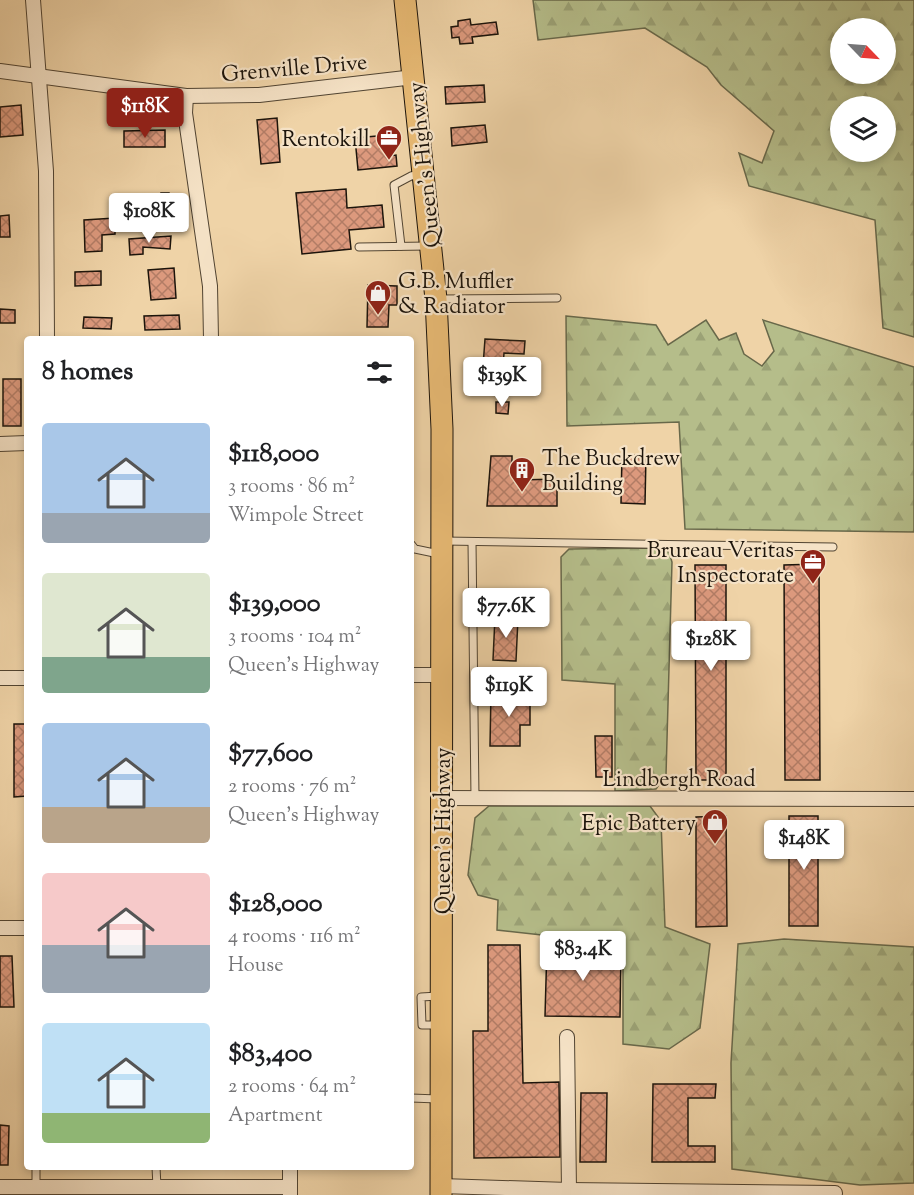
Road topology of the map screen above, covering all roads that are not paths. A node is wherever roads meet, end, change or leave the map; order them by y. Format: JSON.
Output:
{"nodes":[{"id":1,"x":33,"y":0,"type":"edge"},
{"id":2,"x":405,"y":0,"type":"edge"},
{"id":3,"x":0,"y":71,"type":"edge"},
{"id":4,"x":41,"y":76,"type":"junction"},
{"id":5,"x":414,"y":77,"type":"junction"},
{"id":6,"x":186,"y":96,"type":"junction"},
{"id":7,"x":423,"y":174,"type":"junction"},
{"id":8,"x":401,"y":246,"type":"junction"},
{"id":9,"x":431,"y":246,"type":"junction"},
{"id":10,"x":359,"y":247,"type":"dead end"},
{"id":11,"x":436,"y":298,"type":"junction"},
{"id":12,"x":557,"y":298,"type":"dead end"},
{"id":13,"x":47,"y":336,"type":"edge"},
{"id":14,"x":211,"y":336,"type":"edge"},
{"id":15,"x":24,"y":443,"type":"edge"},
{"id":16,"x":0,"y":444,"type":"edge"},
{"id":17,"x":472,"y":542,"type":"junction"},
{"id":18,"x":834,"y":547,"type":"dead end"},
{"id":19,"x":414,"y":548,"type":"edge"},
{"id":20,"x":441,"y":548,"type":"junction"},
{"id":21,"x":414,"y":675,"type":"edge"},
{"id":22,"x":443,"y":675,"type":"junction"},
{"id":23,"x":0,"y":678,"type":"edge"},
{"id":24,"x":24,"y":678,"type":"edge"},
{"id":25,"x":443,"y":798,"type":"junction"},
{"id":26,"x":475,"y":798,"type":"junction"},
{"id":27,"x":914,"y":799,"type":"edge"},
{"id":28,"x":0,"y":928,"type":"edge"},
{"id":29,"x":24,"y":928,"type":"edge"},
{"id":30,"x":567,"y":1037,"type":"dead end"},
{"id":31,"x":414,"y":1098,"type":"edge"},
{"id":32,"x":440,"y":1099,"type":"junction"},
{"id":33,"x":36,"y":1170,"type":"edge"},
{"id":34,"x":156,"y":1170,"type":"edge"},
{"id":35,"x":290,"y":1170,"type":"edge"},
{"id":36,"x":0,"y":1187,"type":"edge"},
{"id":37,"x":36,"y":1187,"type":"junction"},
{"id":38,"x":157,"y":1187,"type":"junction"},
{"id":39,"x":569,"y":1190,"type":"junction"},
{"id":40,"x":290,"y":1191,"type":"edge"},
{"id":41,"x":441,"y":1191,"type":"edge"},
{"id":42,"x":835,"y":1193,"type":"dead end"}],
"edges":[{"from":1,"to":4,"type":"street"},
{"from":2,"to":5,"type":"main road","name":"Queen's Highway"},
{"from":3,"to":4,"type":"street","name":"Grenville Drive"},
{"from":4,"to":6,"type":"street","name":"Grenville Drive"},
{"from":4,"to":13,"type":"street"},
{"from":5,"to":6,"type":"street","name":"Grenville Drive"},
{"from":5,"to":7,"type":"main road","name":"Queen's Highway"},
{"from":6,"to":14,"type":"street"},
{"from":7,"to":8,"type":"lane"},
{"from":7,"to":9,"type":"main road","name":"Queen's Highway"},
{"from":8,"to":9,"type":"lane"},
{"from":8,"to":10,"type":"lane"},
{"from":9,"to":11,"type":"main road","name":"Queen's Highway"},
{"from":11,"to":12,"type":"lane"},
{"from":11,"to":20,"type":"main road","name":"Queen's Highway"},
{"from":15,"to":16,"type":"street"},
{"from":17,"to":18,"type":"lane"},
{"from":17,"to":20,"type":"lane"},
{"from":17,"to":26,"type":"lane"},
{"from":19,"to":20,"type":"lane"},
{"from":20,"to":22,"type":"main road","name":"Queen's Highway"},
{"from":21,"to":22,"type":"street"},
{"from":22,"to":25,"type":"main road","name":"Queen's Highway"},
{"from":23,"to":24,"type":"street"},
{"from":25,"to":26,"type":"street","name":"Lindbergh Road"},
{"from":25,"to":32,"type":"main road","name":"Queen's Highway"},
{"from":26,"to":27,"type":"street","name":"Lindbergh Road"},
{"from":28,"to":29,"type":"street"},
{"from":30,"to":39,"type":"street"},
{"from":31,"to":32,"type":"lane"},
{"from":32,"to":41,"type":"main road","name":"Queen's Highway"},
{"from":33,"to":37,"type":"lane"},
{"from":34,"to":38,"type":"lane"},
{"from":35,"to":40,"type":"street"},
{"from":36,"to":37,"type":"street"},
{"from":37,"to":38,"type":"street"},
{"from":38,"to":40,"type":"street"},
{"from":39,"to":41,"type":"street"},
{"from":39,"to":42,"type":"street"}]}
